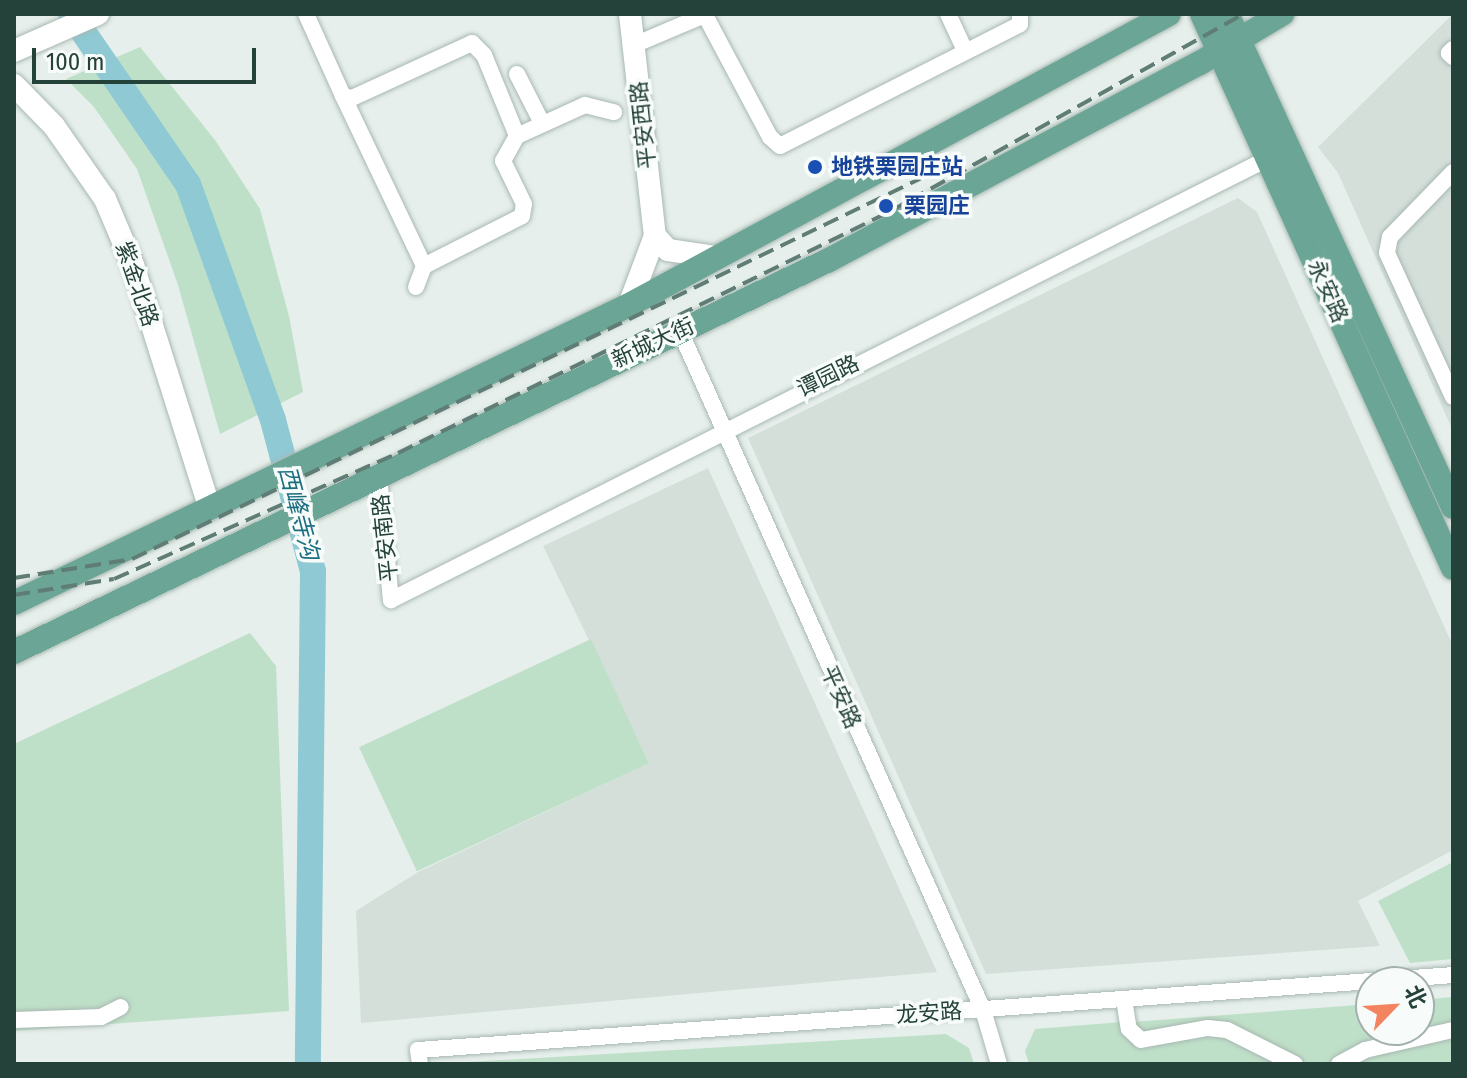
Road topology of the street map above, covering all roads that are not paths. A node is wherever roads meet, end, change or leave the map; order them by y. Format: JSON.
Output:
{"nodes":[{"id":1,"x":98,"y":14,"type":"edge"},
{"id":2,"x":306,"y":14,"type":"edge"},
{"id":3,"x":630,"y":14,"type":"edge"},
{"id":4,"x":948,"y":14,"type":"edge"},
{"id":5,"x":1020,"y":14,"type":"edge"},
{"id":6,"x":1169,"y":14,"type":"edge"},
{"id":7,"x":1202,"y":14,"type":"edge"},
{"id":8,"x":1227,"y":14,"type":"edge"},
{"id":9,"x":1282,"y":14,"type":"edge"},
{"id":10,"x":701,"y":15,"type":"edge"},
{"id":11,"x":634,"y":45,"type":"junction"},
{"id":12,"x":1230,"y":46,"type":"junction"},
{"id":13,"x":23,"y":47,"type":"edge"},
{"id":14,"x":1453,"y":49,"type":"edge"},
{"id":15,"x":965,"y":50,"type":"junction"},
{"id":16,"x":1453,"y":57,"type":"edge"},
{"id":17,"x":517,"y":74,"type":"dead end"},
{"id":18,"x":14,"y":85,"type":"edge"},
{"id":19,"x":343,"y":96,"type":"junction"},
{"id":20,"x":614,"y":112,"type":"dead end"},
{"id":21,"x":542,"y":123,"type":"junction"},
{"id":22,"x":517,"y":136,"type":"junction"},
{"id":23,"x":1269,"y":158,"type":"junction"},
{"id":24,"x":1453,"y":172,"type":"edge"},
{"id":25,"x":655,"y":236,"type":"junction"},
{"id":26,"x":716,"y":257,"type":"junction"},
{"id":27,"x":424,"y":266,"type":"junction"},
{"id":28,"x":416,"y":287,"type":"dead end"},
{"id":29,"x":629,"y":305,"type":"junction"},
{"id":30,"x":680,"y":331,"type":"junction"},
{"id":31,"x":1453,"y":397,"type":"edge"},
{"id":32,"x":722,"y":432,"type":"junction"},
{"id":33,"x":379,"y":476,"type":"junction"},
{"id":34,"x":1453,"y":507,"type":"edge"},
{"id":35,"x":210,"y":509,"type":"junction"},
{"id":36,"x":1453,"y":568,"type":"edge"},
{"id":37,"x":391,"y":600,"type":"joint"},
{"id":38,"x":14,"y":603,"type":"edge"},
{"id":39,"x":14,"y":652,"type":"edge"},
{"id":40,"x":1453,"y":975,"type":"edge"},
{"id":41,"x":1124,"y":999,"type":"junction"},
{"id":42,"x":121,"y":1007,"type":"dead end"},
{"id":43,"x":983,"y":1010,"type":"junction"},
{"id":44,"x":14,"y":1020,"type":"edge"},
{"id":45,"x":1453,"y":1030,"type":"edge"},
{"id":46,"x":420,"y":1064,"type":"edge"},
{"id":47,"x":999,"y":1064,"type":"edge"},
{"id":48,"x":1295,"y":1064,"type":"edge"},
{"id":49,"x":1339,"y":1064,"type":"edge"}],
"edges":[{"from":1,"to":13,"type":"street"},
{"from":2,"to":19,"type":"street"},
{"from":3,"to":11,"type":"street","name":"平安西路"},
{"from":4,"to":15,"type":"street"},
{"from":5,"to":15,"type":"street"},
{"from":6,"to":26,"type":"main road","name":"新城大街"},
{"from":7,"to":12,"type":"main road","name":"永安路"},
{"from":8,"to":12,"type":"main road","name":"永安路"},
{"from":9,"to":12,"type":"main road","name":"新城大街"},
{"from":10,"to":11,"type":"street"},
{"from":10,"to":15,"type":"street"},
{"from":11,"to":25,"type":"street","name":"平安西路"},
{"from":12,"to":23,"type":"main road","name":"永安路"},
{"from":12,"to":30,"type":"main road","name":"新城大街"},
{"from":12,"to":34,"type":"main road","name":"永安路"},
{"from":14,"to":16,"type":"street"},
{"from":17,"to":21,"type":"street"},
{"from":18,"to":35,"type":"street","name":"紫金北路"},
{"from":19,"to":22,"type":"street"},
{"from":19,"to":27,"type":"street"},
{"from":20,"to":21,"type":"street"},
{"from":21,"to":22,"type":"street"},
{"from":22,"to":27,"type":"street"},
{"from":23,"to":32,"type":"street","name":"谭园路"},
{"from":23,"to":36,"type":"main road","name":"永安路"},
{"from":24,"to":31,"type":"street"},
{"from":25,"to":26,"type":"street"},
{"from":25,"to":29,"type":"street"},
{"from":26,"to":29,"type":"main road","name":"新城大街"},
{"from":27,"to":28,"type":"street"},
{"from":29,"to":35,"type":"main road","name":"新城大街"},
{"from":30,"to":32,"type":"street","name":"平安路"},
{"from":30,"to":33,"type":"main road","name":"新城大街"},
{"from":32,"to":37,"type":"street","name":"谭园路"},
{"from":32,"to":43,"type":"street","name":"平安路"},
{"from":33,"to":37,"type":"street","name":"平安南路"},
{"from":33,"to":39,"type":"main road","name":"新城大街"},
{"from":35,"to":38,"type":"main road","name":"新城大街"},
{"from":40,"to":41,"type":"street","name":"龙安路"},
{"from":41,"to":43,"type":"street","name":"龙安路"},
{"from":41,"to":48,"type":"street"},
{"from":42,"to":44,"type":"street"},
{"from":43,"to":46,"type":"street","name":"龙安路"},
{"from":43,"to":47,"type":"street","name":"平安路"},
{"from":45,"to":49,"type":"street"}]}
